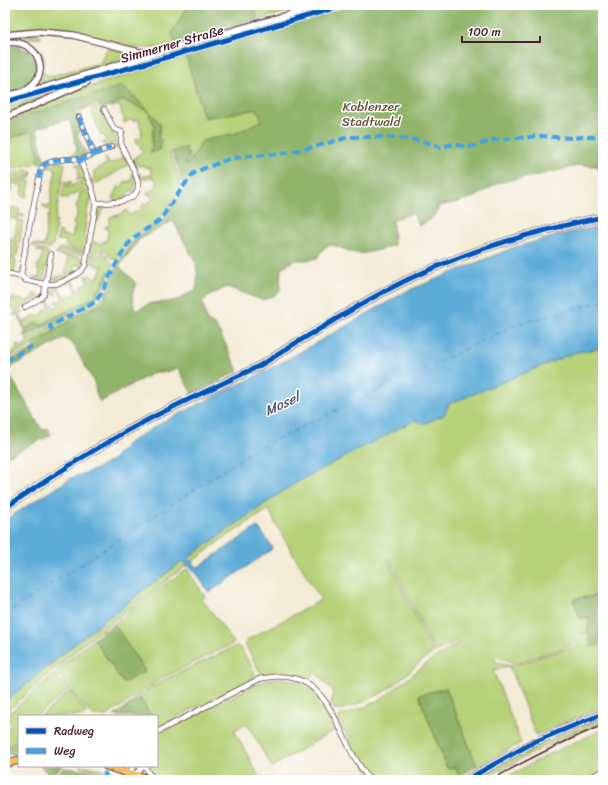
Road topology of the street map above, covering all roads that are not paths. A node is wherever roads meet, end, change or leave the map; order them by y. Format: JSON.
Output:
{"nodes":[{"id":1,"x":322,"y":5,"type":"edge"},
{"id":2,"x":345,"y":5,"type":"edge"},
{"id":3,"x":5,"y":36,"type":"edge"},
{"id":4,"x":5,"y":43,"type":"edge"},
{"id":5,"x":162,"y":51,"type":"junction"},
{"id":6,"x":100,"y":77,"type":"junction"},
{"id":7,"x":18,"y":94,"type":"junction"},
{"id":8,"x":5,"y":96,"type":"edge"},
{"id":9,"x":5,"y":102,"type":"edge"},
{"id":10,"x":104,"y":109,"type":"dead end"},
{"id":11,"x":79,"y":117,"type":"dead end"},
{"id":12,"x":5,"y":118,"type":"edge"},
{"id":13,"x":111,"y":147,"type":"dead end"},
{"id":14,"x":94,"y":154,"type":"junction"},
{"id":15,"x":80,"y":160,"type":"junction"},
{"id":16,"x":96,"y":203,"type":"junction"},
{"id":17,"x":603,"y":217,"type":"edge"},
{"id":18,"x":51,"y":254,"type":"dead end"},
{"id":19,"x":5,"y":273,"type":"edge"},
{"id":20,"x":21,"y":276,"type":"junction"},
{"id":21,"x":46,"y":284,"type":"junction"},
{"id":22,"x":25,"y":307,"type":"dead end"},
{"id":23,"x":5,"y":508,"type":"edge"},
{"id":24,"x":603,"y":714,"type":"edge"},
{"id":25,"x":158,"y":732,"type":"edge"},
{"id":26,"x":18,"y":760,"type":"edge"},
{"id":27,"x":5,"y":764,"type":"edge"},
{"id":28,"x":109,"y":767,"type":"edge"},
{"id":29,"x":133,"y":767,"type":"edge"},
{"id":30,"x":143,"y":767,"type":"edge"},
{"id":31,"x":145,"y":767,"type":"edge"},
{"id":32,"x":603,"y":771,"type":"edge"},
{"id":33,"x":130,"y":774,"type":"junction"},
{"id":34,"x":139,"y":780,"type":"edge"},
{"id":35,"x":150,"y":780,"type":"edge"},
{"id":36,"x":154,"y":780,"type":"edge"},
{"id":37,"x":369,"y":780,"type":"edge"},
{"id":38,"x":466,"y":780,"type":"edge"},
{"id":39,"x":584,"y":780,"type":"edge"}],
"edges":[{"from":1,"to":5,"type":"street","name":"Simmerner Straße"},
{"from":2,"to":6,"type":"street","name":"Simmerner Straße"},
{"from":3,"to":5,"type":"street"},
{"from":4,"to":7,"type":"street"},
{"from":5,"to":7,"type":"street","name":"Simmerner Straße"},
{"from":6,"to":9,"type":"street","name":"Simmerner Straße"},
{"from":6,"to":12,"type":"street"},
{"from":7,"to":8,"type":"street","name":"Simmerner Straße"},
{"from":10,"to":16,"type":"street"},
{"from":11,"to":14,"type":"street"},
{"from":13,"to":14,"type":"street"},
{"from":14,"to":15,"type":"street"},
{"from":15,"to":16,"type":"street"},
{"from":15,"to":20,"type":"street"},
{"from":16,"to":21,"type":"street"},
{"from":17,"to":23,"type":"main road"},
{"from":18,"to":21,"type":"street"},
{"from":19,"to":20,"type":"street"},
{"from":20,"to":21,"type":"street"},
{"from":21,"to":22,"type":"street"},
{"from":24,"to":38,"type":"main road"},
{"from":25,"to":37,"type":"street"},
{"from":26,"to":27,"type":"main road"},
{"from":28,"to":33,"type":"main road"},
{"from":29,"to":33,"type":"street"},
{"from":30,"to":33,"type":"street"},
{"from":31,"to":36,"type":"street"},
{"from":32,"to":39,"type":"street"},
{"from":33,"to":34,"type":"main road"},
{"from":33,"to":35,"type":"main road"}]}
